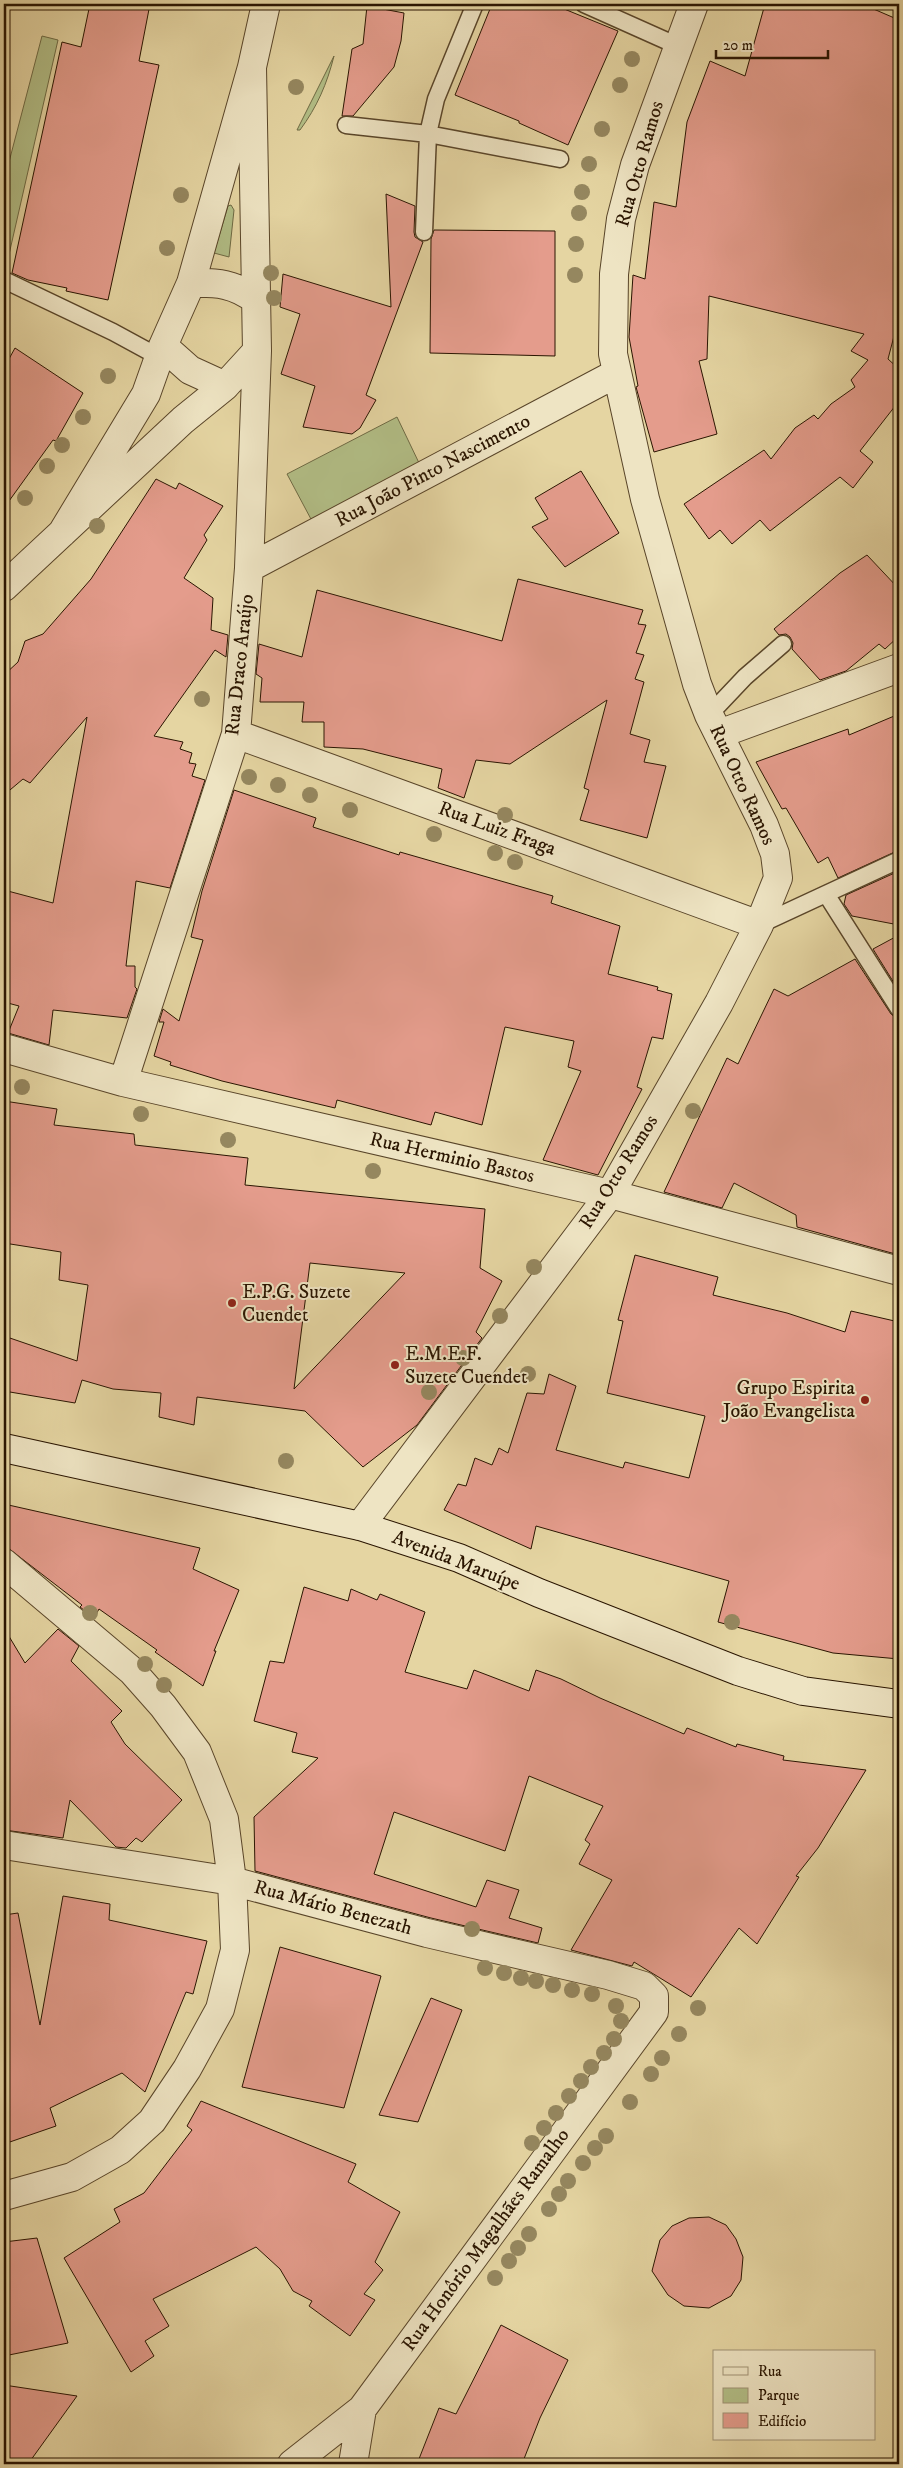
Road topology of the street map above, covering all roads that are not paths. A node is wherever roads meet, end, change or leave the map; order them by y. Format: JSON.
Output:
{"nodes":[{"id":1,"x":266,"y":4,"type":"edge"},
{"id":2,"x":475,"y":4,"type":"edge"},
{"id":3,"x":584,"y":4,"type":"edge"},
{"id":4,"x":694,"y":4,"type":"edge"},
{"id":5,"x":678,"y":46,"type":"junction"},
{"id":6,"x":252,"y":67,"type":"junction"},
{"id":7,"x":346,"y":125,"type":"dead end"},
{"id":8,"x":428,"y":134,"type":"junction"},
{"id":9,"x":560,"y":159,"type":"dead end"},
{"id":10,"x":424,"y":232,"type":"dead end"},
{"id":11,"x":4,"y":280,"type":"edge"},
{"id":12,"x":191,"y":284,"type":"junction"},
{"id":13,"x":256,"y":300,"type":"junction"},
{"id":14,"x":257,"y":351,"type":"junction"},
{"id":15,"x":161,"y":352,"type":"junction"},
{"id":16,"x":617,"y":373,"type":"junction"},
{"id":17,"x":225,"y":386,"type":"junction"},
{"id":18,"x":62,"y":533,"type":"junction"},
{"id":19,"x":249,"y":568,"type":"junction"},
{"id":20,"x":4,"y":587,"type":"edge"},
{"id":21,"x":783,"y":644,"type":"dead end"},
{"id":22,"x":899,"y":668,"type":"edge"},
{"id":23,"x":714,"y":724,"type":"junction"},
{"id":24,"x":236,"y":734,"type":"junction"},
{"id":25,"x":899,"y":860,"type":"edge"},
{"id":26,"x":826,"y":894,"type":"junction"},
{"id":27,"x":759,"y":925,"type":"junction"},
{"id":28,"x":899,"y":1009,"type":"edge"},
{"id":29,"x":4,"y":1048,"type":"edge"},
{"id":30,"x":123,"y":1082,"type":"junction"},
{"id":31,"x":610,"y":1194,"type":"junction"},
{"id":32,"x":899,"y":1271,"type":"edge"},
{"id":33,"x":4,"y":1448,"type":"edge"},
{"id":34,"x":360,"y":1526,"type":"junction"},
{"id":35,"x":4,"y":1563,"type":"edge"},
{"id":36,"x":899,"y":1704,"type":"edge"},
{"id":37,"x":4,"y":1845,"type":"edge"},
{"id":38,"x":232,"y":1881,"type":"junction"},
{"id":39,"x":654,"y":1996,"type":"joint"},
{"id":40,"x":4,"y":2196,"type":"edge"},
{"id":41,"x":362,"y":2409,"type":"junction"},
{"id":42,"x":292,"y":2464,"type":"edge"},
{"id":43,"x":353,"y":2464,"type":"edge"}],
"edges":[{"from":1,"to":6,"type":"street"},
{"from":2,"to":8,"type":"lane"},
{"from":3,"to":5,"type":"lane"},
{"from":4,"to":5,"type":"street","name":"Rua Otto Ramos"},
{"from":5,"to":16,"type":"street","name":"Rua Otto Ramos"},
{"from":6,"to":12,"type":"street"},
{"from":6,"to":13,"type":"street"},
{"from":7,"to":8,"type":"lane"},
{"from":8,"to":9,"type":"lane"},
{"from":8,"to":10,"type":"lane"},
{"from":11,"to":15,"type":"lane"},
{"from":12,"to":13,"type":"street"},
{"from":12,"to":15,"type":"street"},
{"from":13,"to":14,"type":"street"},
{"from":14,"to":17,"type":"street"},
{"from":14,"to":19,"type":"street","name":"Rua Draco Araújo"},
{"from":15,"to":17,"type":"street"},
{"from":15,"to":18,"type":"street"},
{"from":16,"to":19,"type":"street","name":"Rua João Pinto Nascimento"},
{"from":16,"to":23,"type":"street","name":"Rua Otto Ramos"},
{"from":17,"to":18,"type":"street"},
{"from":18,"to":20,"type":"street"},
{"from":19,"to":24,"type":"street","name":"Rua Draco Araújo"},
{"from":21,"to":23,"type":"lane"},
{"from":22,"to":23,"type":"street"},
{"from":23,"to":27,"type":"street","name":"Rua Otto Ramos"},
{"from":24,"to":27,"type":"street","name":"Rua Luiz Fraga"},
{"from":24,"to":30,"type":"street","name":"Rua Draco Araújo"},
{"from":25,"to":26,"type":"lane"},
{"from":26,"to":27,"type":"lane"},
{"from":26,"to":28,"type":"lane"},
{"from":27,"to":31,"type":"street","name":"Rua Otto Ramos"},
{"from":29,"to":30,"type":"street","name":"Rua Herminio Bastos"},
{"from":30,"to":31,"type":"street","name":"Rua Herminio Bastos"},
{"from":31,"to":32,"type":"street","name":"Rua Herminio Bastos"},
{"from":31,"to":34,"type":"street","name":"Rua Otto Ramos"},
{"from":33,"to":34,"type":"street","name":"Avenida Maruípe"},
{"from":34,"to":36,"type":"street","name":"Avenida Maruípe"},
{"from":35,"to":38,"type":"street"},
{"from":37,"to":38,"type":"street","name":"Rua Mário Benezath"},
{"from":38,"to":39,"type":"street","name":"Rua Mário Benezath"},
{"from":38,"to":40,"type":"street"},
{"from":39,"to":41,"type":"street","name":"Rua Honôrio Magalhães Ramalho"},
{"from":41,"to":42,"type":"street","name":"Rua Honôrio Magalhães Ramalho"},
{"from":41,"to":43,"type":"street"}]}
